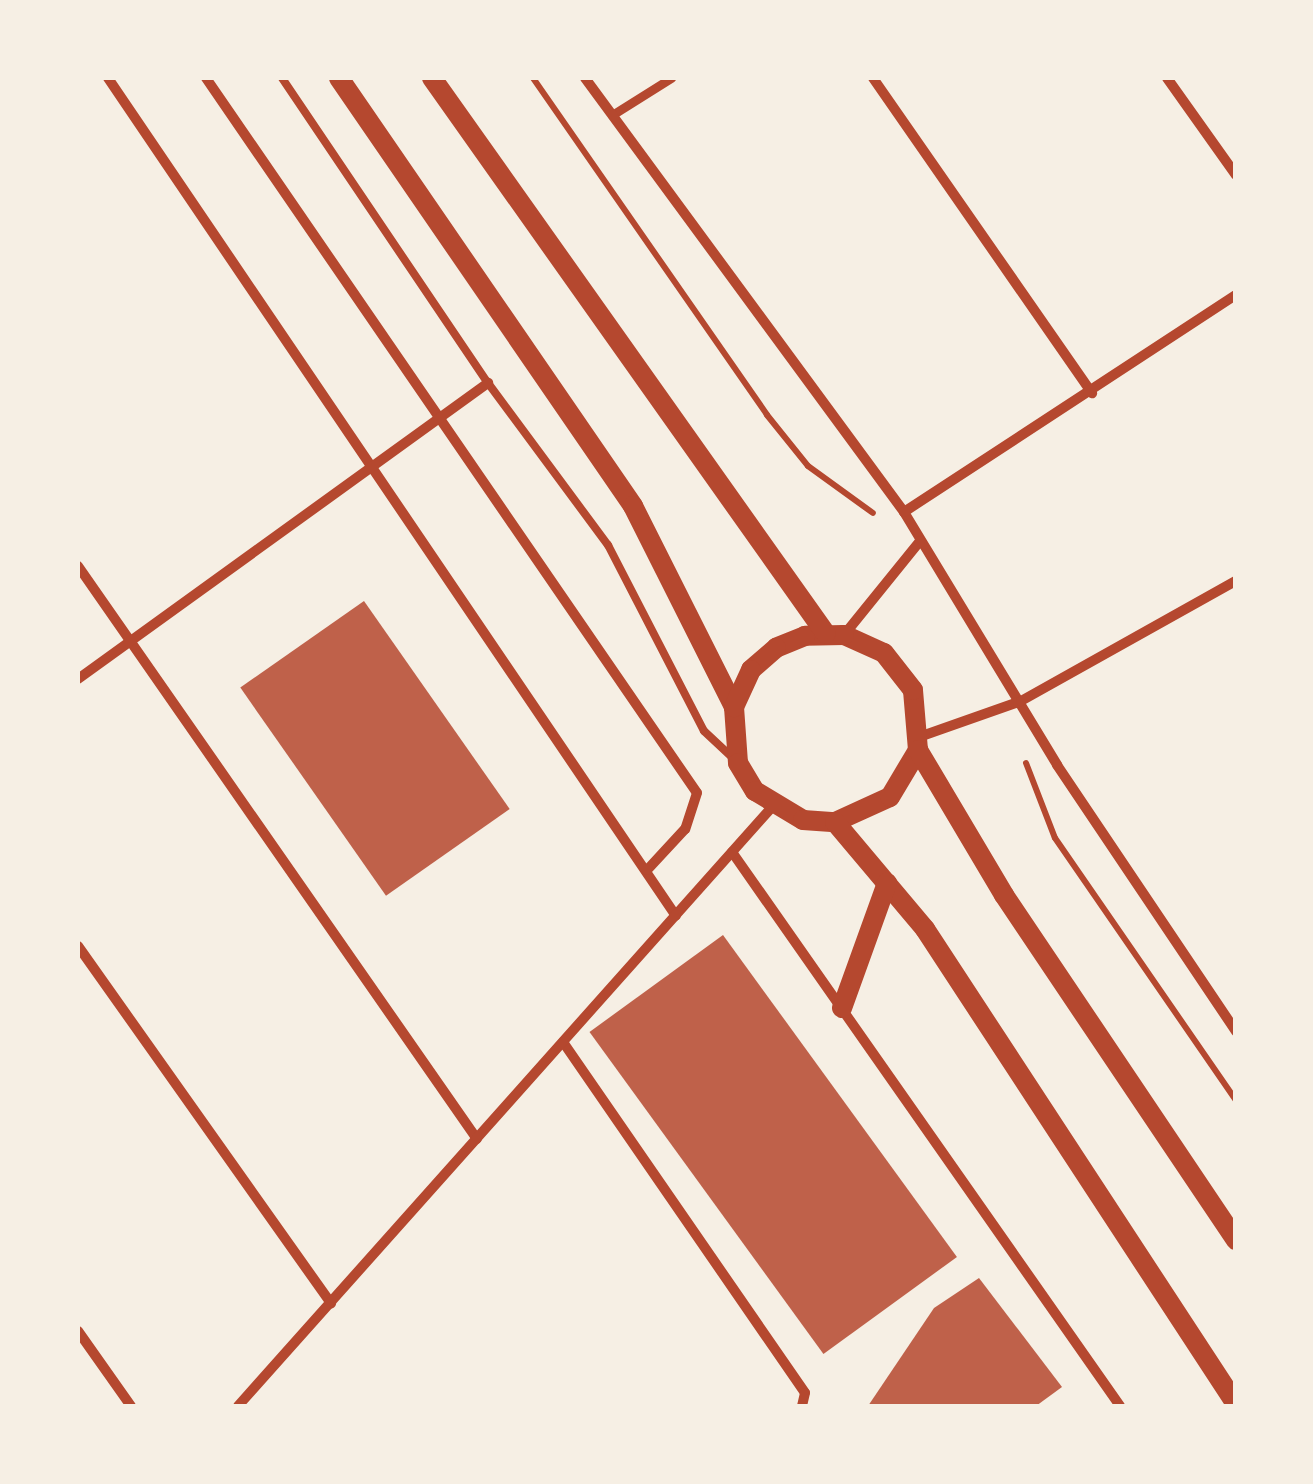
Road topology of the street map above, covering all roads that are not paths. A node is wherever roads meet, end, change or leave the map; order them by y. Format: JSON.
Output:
{"nodes":[{"id":1,"x":108,"y":78,"type":"edge"},
{"id":2,"x":206,"y":78,"type":"edge"},
{"id":3,"x":282,"y":78,"type":"edge"},
{"id":4,"x":339,"y":78,"type":"edge"},
{"id":5,"x":432,"y":78,"type":"edge"},
{"id":6,"x":585,"y":78,"type":"edge"},
{"id":7,"x":671,"y":78,"type":"edge"},
{"id":8,"x":873,"y":78,"type":"edge"},
{"id":9,"x":1167,"y":78,"type":"edge"},
{"id":10,"x":612,"y":116,"type":"junction"},
{"id":11,"x":1236,"y":175,"type":"edge"},
{"id":12,"x":1236,"y":296,"type":"edge"},
{"id":13,"x":488,"y":383,"type":"junction"},
{"id":14,"x":1092,"y":393,"type":"junction"},
{"id":15,"x":441,"y":420,"type":"junction"},
{"id":16,"x":374,"y":472,"type":"junction"},
{"id":17,"x":904,"y":512,"type":"junction"},
{"id":18,"x":920,"y":541,"type":"junction"},
{"id":19,"x":78,"y":566,"type":"edge"},
{"id":20,"x":1234,"y":586,"type":"edge"},
{"id":21,"x":835,"y":634,"type":"junction"},
{"id":22,"x":130,"y":642,"type":"junction"},
{"id":23,"x":78,"y":679,"type":"edge"},
{"id":24,"x":1021,"y":701,"type":"junction"},
{"id":25,"x":734,"y":706,"type":"junction"},
{"id":26,"x":919,"y":744,"type":"junction"},
{"id":27,"x":738,"y":762,"type":"junction"},
{"id":28,"x":773,"y":806,"type":"junction"},
{"id":29,"x":835,"y":822,"type":"junction"},
{"id":30,"x":732,"y":852,"type":"junction"},
{"id":31,"x":647,"y":870,"type":"junction"},
{"id":32,"x":887,"y":883,"type":"junction"},
{"id":33,"x":676,"y":916,"type":"junction"},
{"id":34,"x":78,"y":946,"type":"edge"},
{"id":35,"x":842,"y":1008,"type":"junction"},
{"id":36,"x":1236,"y":1032,"type":"edge"},
{"id":37,"x":564,"y":1042,"type":"junction"},
{"id":38,"x":477,"y":1139,"type":"junction"},
{"id":39,"x":1236,"y":1240,"type":"edge"},
{"id":40,"x":331,"y":1303,"type":"junction"},
{"id":41,"x":78,"y":1331,"type":"edge"},
{"id":42,"x":1236,"y":1404,"type":"edge"},
{"id":43,"x":131,"y":1406,"type":"edge"},
{"id":44,"x":238,"y":1406,"type":"edge"},
{"id":45,"x":802,"y":1406,"type":"edge"},
{"id":46,"x":1120,"y":1406,"type":"edge"}],
"edges":[{"from":1,"to":16,"type":"street"},
{"from":2,"to":15,"type":"street"},
{"from":3,"to":13,"type":"lane"},
{"from":4,"to":25,"type":"main road"},
{"from":5,"to":21,"type":"main road"},
{"from":6,"to":10,"type":"street"},
{"from":7,"to":10,"type":"street"},
{"from":8,"to":14,"type":"street"},
{"from":9,"to":11,"type":"street"},
{"from":10,"to":17,"type":"street"},
{"from":12,"to":14,"type":"street"},
{"from":13,"to":15,"type":"street"},
{"from":13,"to":27,"type":"lane"},
{"from":14,"to":17,"type":"street"},
{"from":15,"to":16,"type":"street"},
{"from":15,"to":31,"type":"street"},
{"from":16,"to":22,"type":"street"},
{"from":16,"to":31,"type":"street"},
{"from":17,"to":18,"type":"street"},
{"from":18,"to":21,"type":"street"},
{"from":18,"to":24,"type":"street"},
{"from":19,"to":22,"type":"street"},
{"from":20,"to":24,"type":"street"},
{"from":21,"to":25,"type":"main road"},
{"from":21,"to":26,"type":"main road"},
{"from":22,"to":23,"type":"street"},
{"from":22,"to":38,"type":"street"},
{"from":24,"to":26,"type":"street"},
{"from":24,"to":36,"type":"street"},
{"from":25,"to":27,"type":"main road"},
{"from":26,"to":29,"type":"main road"},
{"from":26,"to":39,"type":"main road"},
{"from":27,"to":28,"type":"main road"},
{"from":28,"to":29,"type":"main road"},
{"from":28,"to":30,"type":"street"},
{"from":29,"to":32,"type":"main road"},
{"from":30,"to":33,"type":"street"},
{"from":30,"to":35,"type":"street"},
{"from":31,"to":33,"type":"street"},
{"from":32,"to":35,"type":"main road"},
{"from":32,"to":42,"type":"main road"},
{"from":33,"to":37,"type":"street"},
{"from":34,"to":40,"type":"street"},
{"from":35,"to":46,"type":"street"},
{"from":37,"to":38,"type":"street"},
{"from":37,"to":45,"type":"street"},
{"from":38,"to":40,"type":"street"},
{"from":40,"to":44,"type":"street"},
{"from":41,"to":43,"type":"street"}]}
